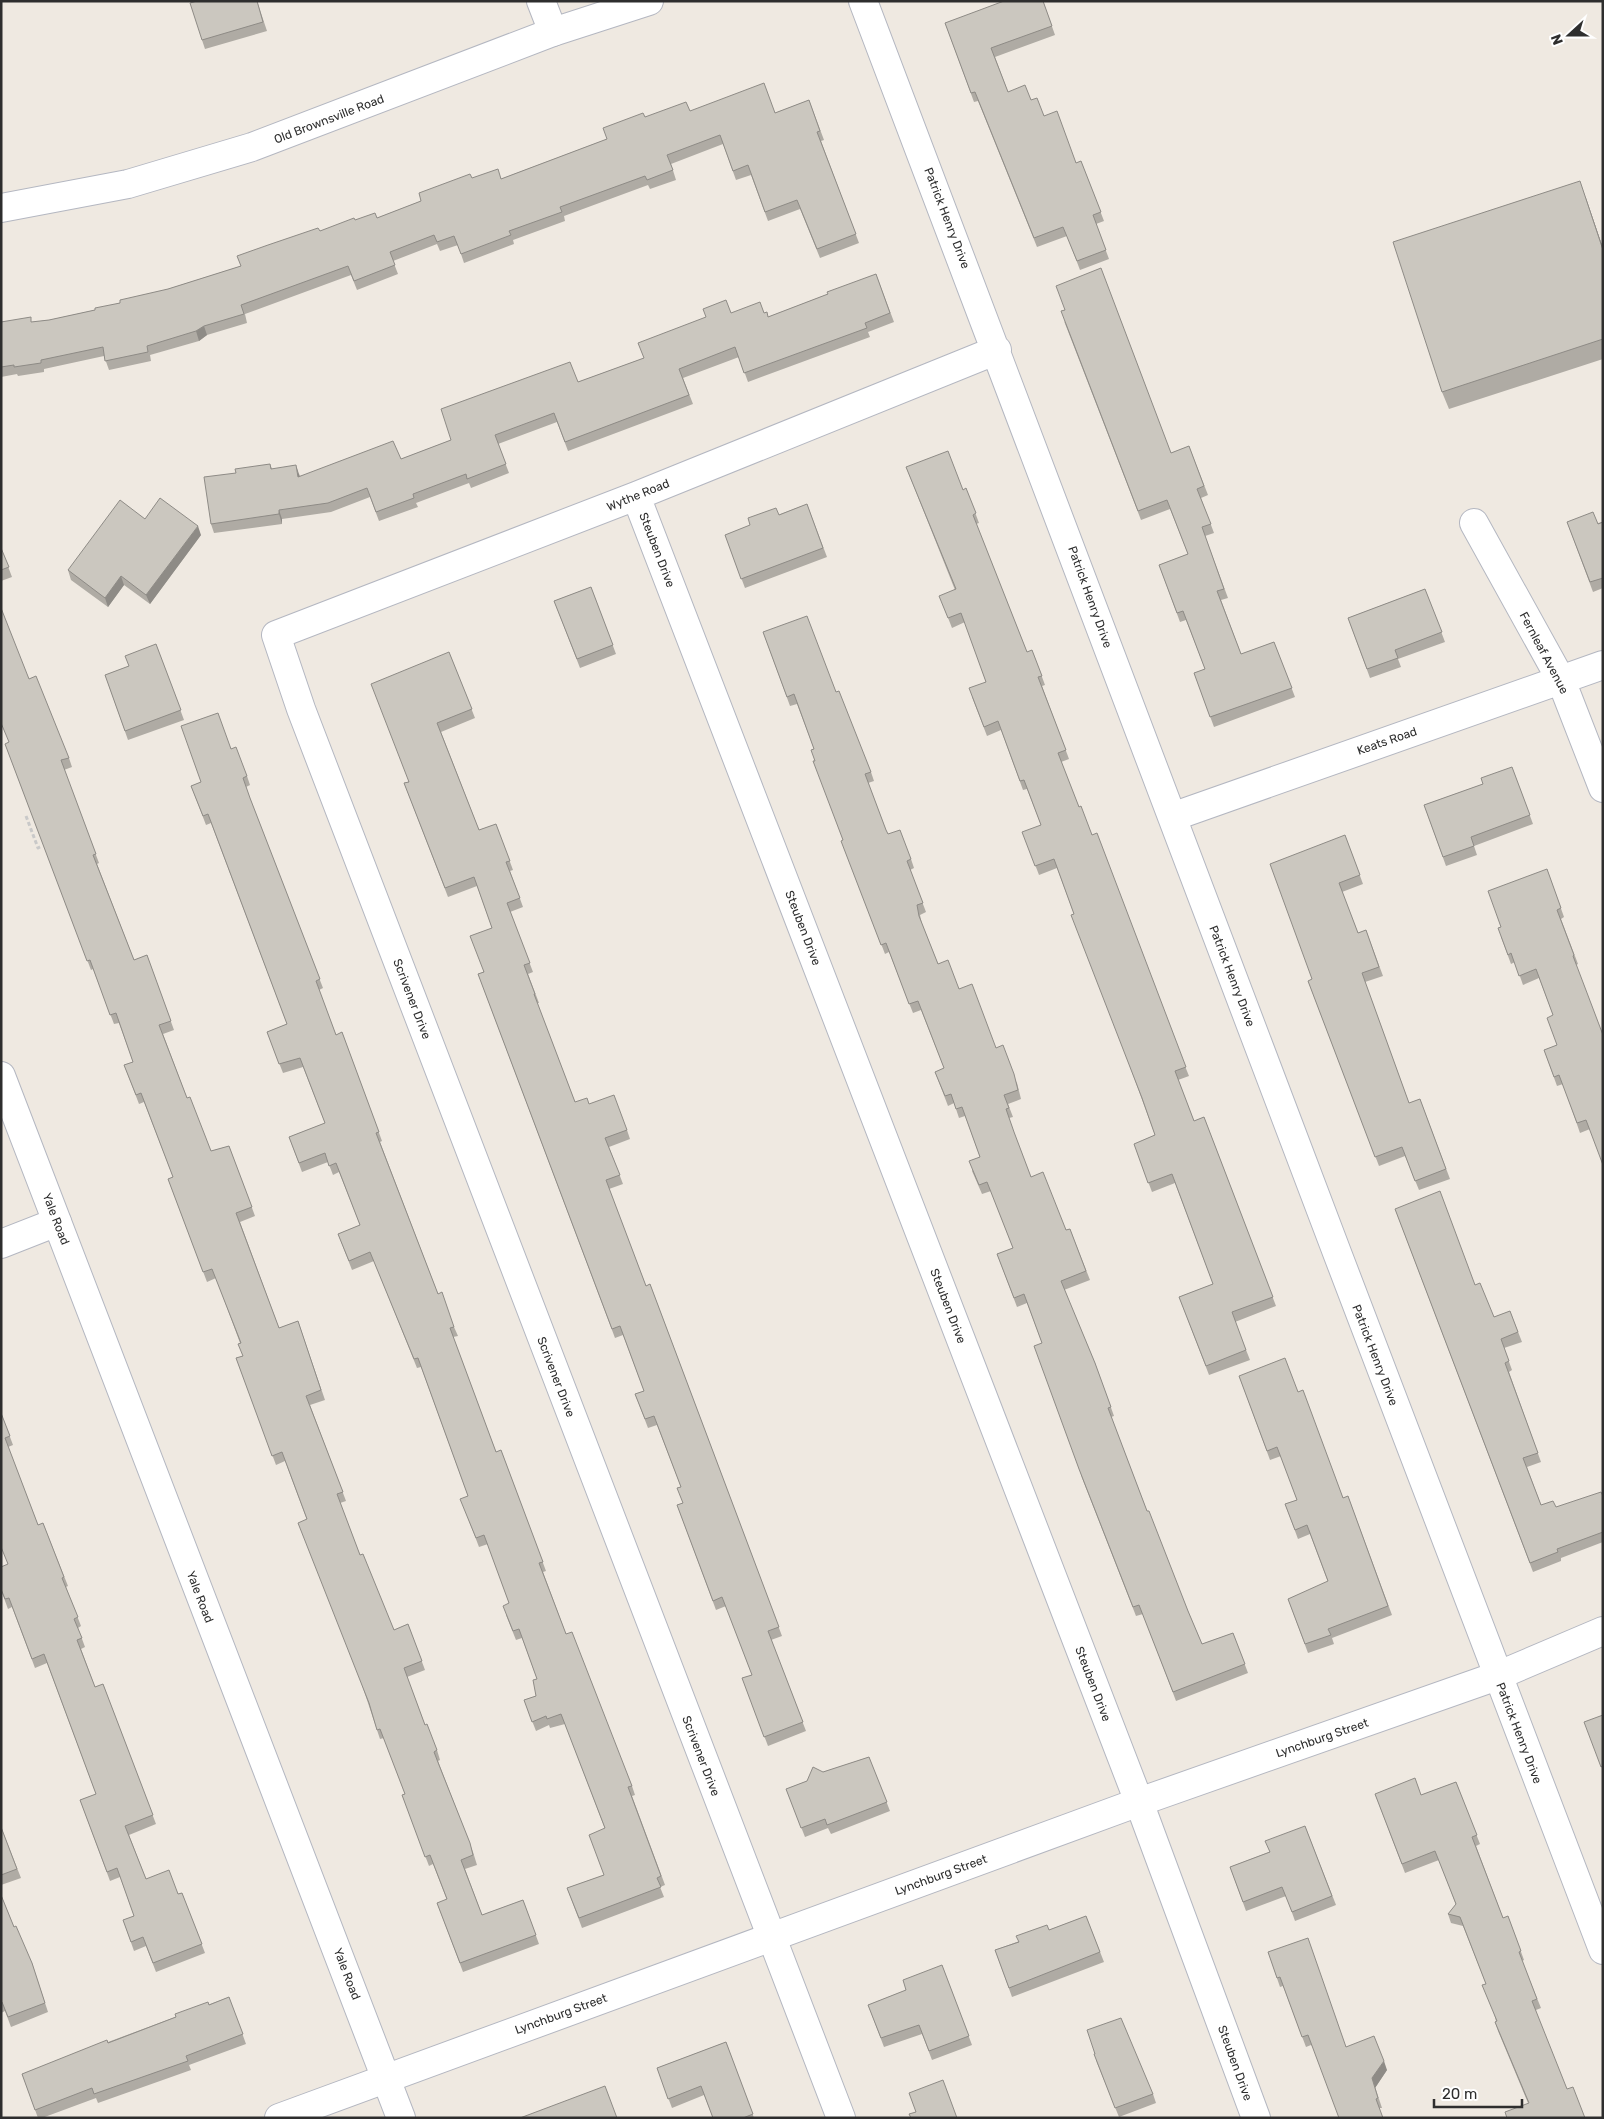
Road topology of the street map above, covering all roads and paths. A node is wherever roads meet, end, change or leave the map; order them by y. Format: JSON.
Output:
{"nodes":[{"id":1,"x":541,"y":1,"type":"edge"},
{"id":2,"x":649,"y":1,"type":"edge"},
{"id":3,"x":863,"y":1,"type":"edge"},
{"id":4,"x":553,"y":32,"type":"junction"},
{"id":5,"x":1,"y":208,"type":"edge"},
{"id":6,"x":998,"y":350,"type":"junction"},
{"id":7,"x":636,"y":496,"type":"junction"},
{"id":8,"x":1474,"y":523,"type":"dead end"},
{"id":9,"x":276,"y":635,"type":"joint"},
{"id":10,"x":1603,"y":665,"type":"edge"},
{"id":11,"x":1562,"y":680,"type":"junction"},
{"id":12,"x":1603,"y":788,"type":"edge"},
{"id":13,"x":26,"y":816,"type":"edge"},
{"id":14,"x":1172,"y":817,"type":"junction"},
{"id":15,"x":42,"y":846,"type":"edge"},
{"id":16,"x":1,"y":1076,"type":"edge"},
{"id":17,"x":57,"y":1222,"type":"junction"},
{"id":18,"x":1,"y":1244,"type":"edge"},
{"id":19,"x":1603,"y":1631,"type":"edge"},
{"id":20,"x":1497,"y":1676,"type":"junction"},
{"id":21,"x":1139,"y":1802,"type":"junction"},
{"id":22,"x":770,"y":1938,"type":"junction"},
{"id":23,"x":1603,"y":1950,"type":"edge"},
{"id":24,"x":387,"y":2078,"type":"junction"},
{"id":25,"x":279,"y":2118,"type":"edge"},
{"id":26,"x":401,"y":2118,"type":"edge"},
{"id":27,"x":841,"y":2118,"type":"edge"},
{"id":28,"x":1256,"y":2118,"type":"edge"}],
"edges":[{"from":1,"to":4,"type":"street"},
{"from":2,"to":4,"type":"street","name":"Old Brownsville Road"},
{"from":3,"to":6,"type":"street","name":"Patrick Henry Drive"},
{"from":4,"to":5,"type":"street","name":"Old Brownsville Road"},
{"from":6,"to":7,"type":"street","name":"Wythe Road"},
{"from":6,"to":14,"type":"street","name":"Patrick Henry Drive"},
{"from":7,"to":9,"type":"street","name":"Wythe Road"},
{"from":7,"to":21,"type":"street","name":"Steuben Drive"},
{"from":8,"to":11,"type":"street","name":"Fernleaf Avenue"},
{"from":9,"to":22,"type":"street","name":"Scrivener Drive"},
{"from":10,"to":11,"type":"street","name":"Keats Road"},
{"from":11,"to":12,"type":"street","name":"Fernleaf Avenue"},
{"from":11,"to":14,"type":"street","name":"Keats Road"},
{"from":13,"to":15,"type":"path"},
{"from":14,"to":20,"type":"street","name":"Patrick Henry Drive"},
{"from":16,"to":17,"type":"street","name":"Yale Road"},
{"from":17,"to":18,"type":"street"},
{"from":17,"to":24,"type":"street","name":"Yale Road"},
{"from":19,"to":20,"type":"street","name":"Lynchburg Street"},
{"from":20,"to":21,"type":"street","name":"Lynchburg Street"},
{"from":20,"to":23,"type":"street","name":"Patrick Henry Drive"},
{"from":21,"to":22,"type":"street","name":"Lynchburg Street"},
{"from":21,"to":28,"type":"street","name":"Steuben Drive"},
{"from":22,"to":24,"type":"street","name":"Lynchburg Street"},
{"from":22,"to":27,"type":"street","name":"Scrivener Drive"},
{"from":24,"to":25,"type":"street","name":"Lynchburg Street"},
{"from":24,"to":26,"type":"street","name":"Yale Road"}]}
